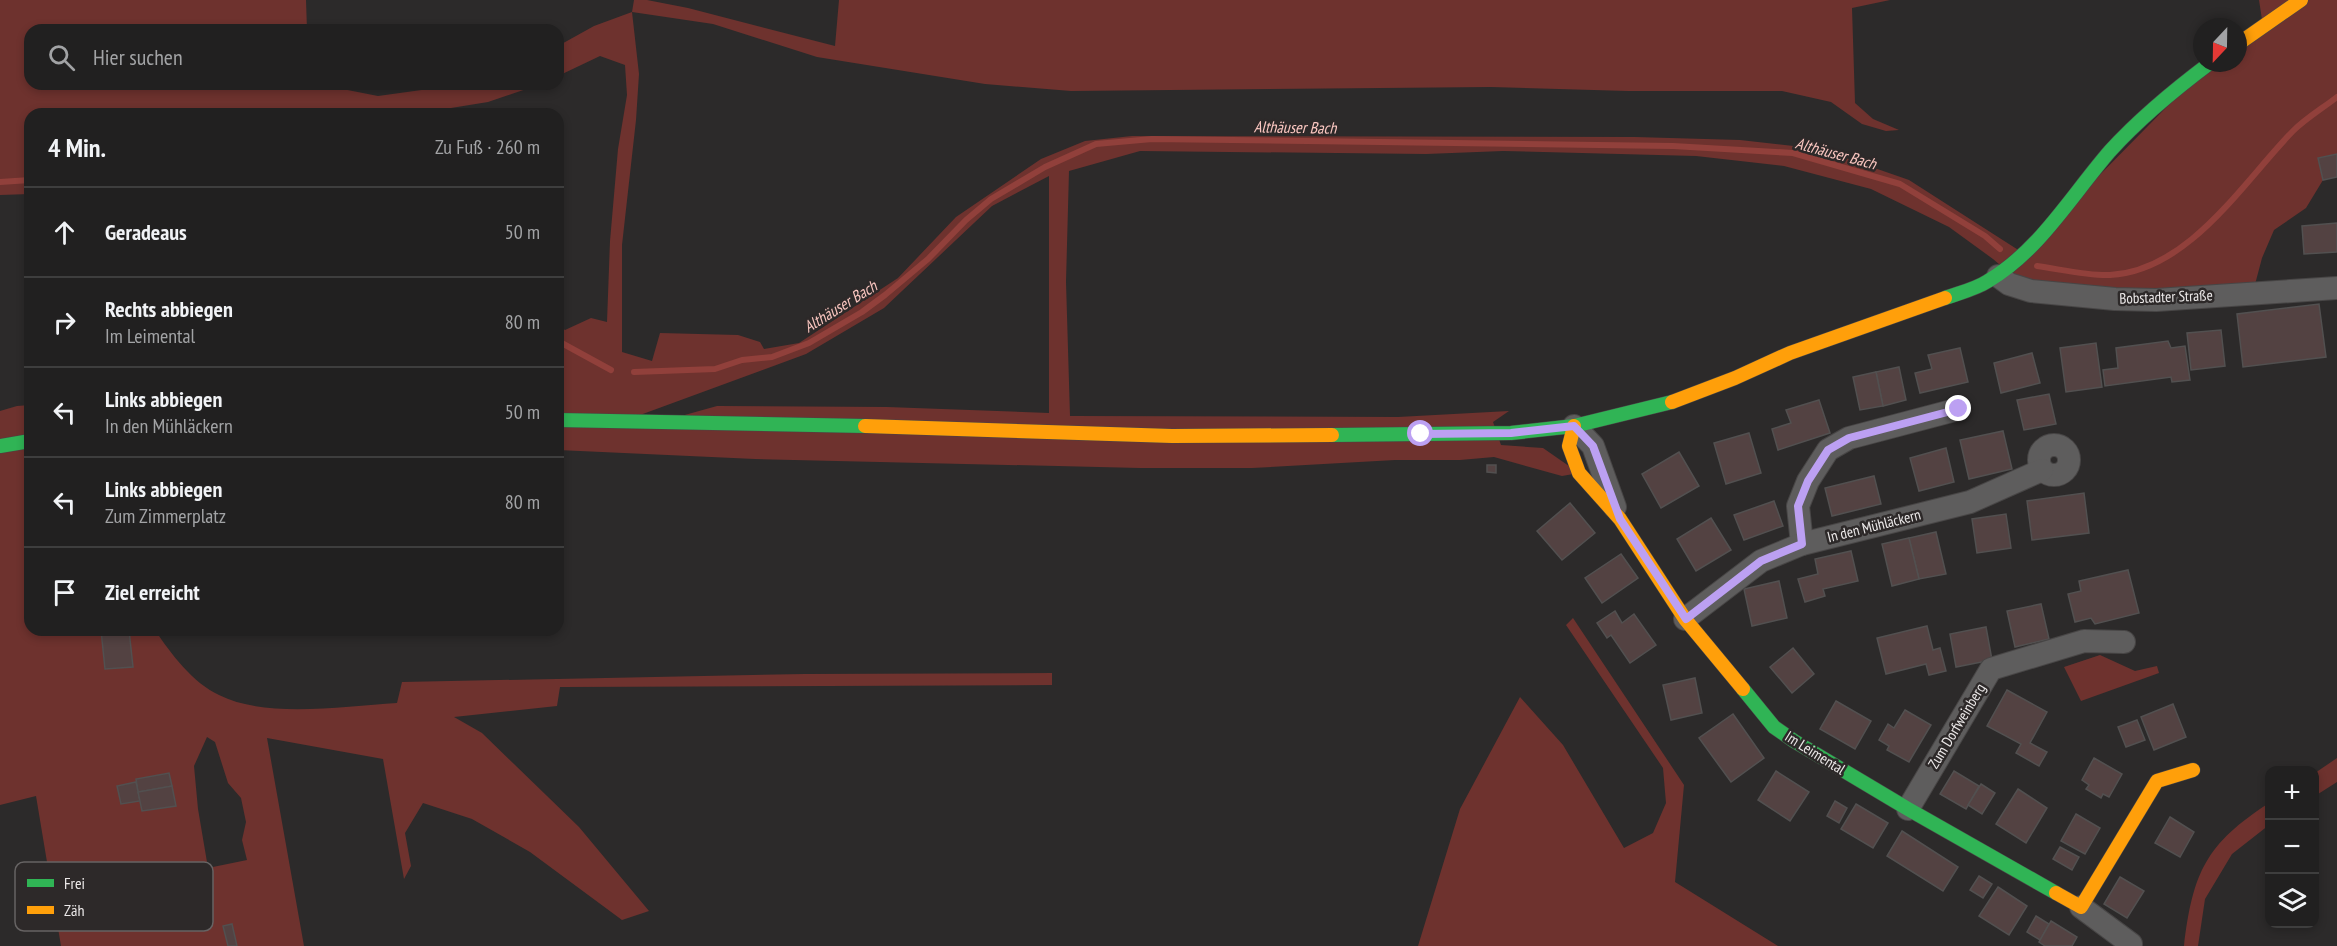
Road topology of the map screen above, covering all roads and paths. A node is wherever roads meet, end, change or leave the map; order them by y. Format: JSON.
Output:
{"nodes":[{"id":1,"x":2301,"y":0,"type":"edge"},
{"id":2,"x":2247,"y":38,"type":"edge"},
{"id":3,"x":2199,"y":72,"type":"edge"},
{"id":4,"x":1998,"y":276,"type":"junction"},
{"id":5,"x":2337,"y":288,"type":"edge"},
{"id":6,"x":1959,"y":409,"type":"dead end"},
{"id":7,"x":564,"y":420,"type":"edge"},
{"id":8,"x":1574,"y":426,"type":"junction"},
{"id":9,"x":24,"y":442,"type":"edge"},
{"id":10,"x":0,"y":446,"type":"edge"},
{"id":11,"x":2042,"y":470,"type":"dead end"},
{"id":12,"x":1620,"y":519,"type":"joint"},
{"id":13,"x":1802,"y":544,"type":"junction"},
{"id":14,"x":1686,"y":619,"type":"junction"},
{"id":15,"x":2124,"y":642,"type":"dead end"},
{"id":16,"x":2193,"y":770,"type":"dead end"},
{"id":17,"x":1908,"y":808,"type":"junction"},
{"id":18,"x":2081,"y":907,"type":"junction"},
{"id":19,"x":2131,"y":944,"type":"dead end"}],
"edges":[{"from":1,"to":2,"type":"street"},
{"from":3,"to":4,"type":"street"},
{"from":4,"to":5,"type":"street","name":"Bobstadter Straße"},
{"from":4,"to":8,"type":"street"},
{"from":6,"to":13,"type":"street"},
{"from":7,"to":8,"type":"street"},
{"from":8,"to":12,"type":"street","name":"Im Leimental"},
{"from":9,"to":10,"type":"street"},
{"from":11,"to":13,"type":"street","name":"In den Mühläckern"},
{"from":12,"to":14,"type":"street","name":"Im Leimental"},
{"from":13,"to":14,"type":"street","name":"In den Mühläckern"},
{"from":14,"to":17,"type":"street","name":"Im Leimental"},
{"from":15,"to":17,"type":"street","name":"Zum Dorfweinberg"},
{"from":16,"to":18,"type":"street"},
{"from":17,"to":18,"type":"street","name":"Im Leimental"},
{"from":18,"to":19,"type":"street","name":"Im Leimental"}]}
